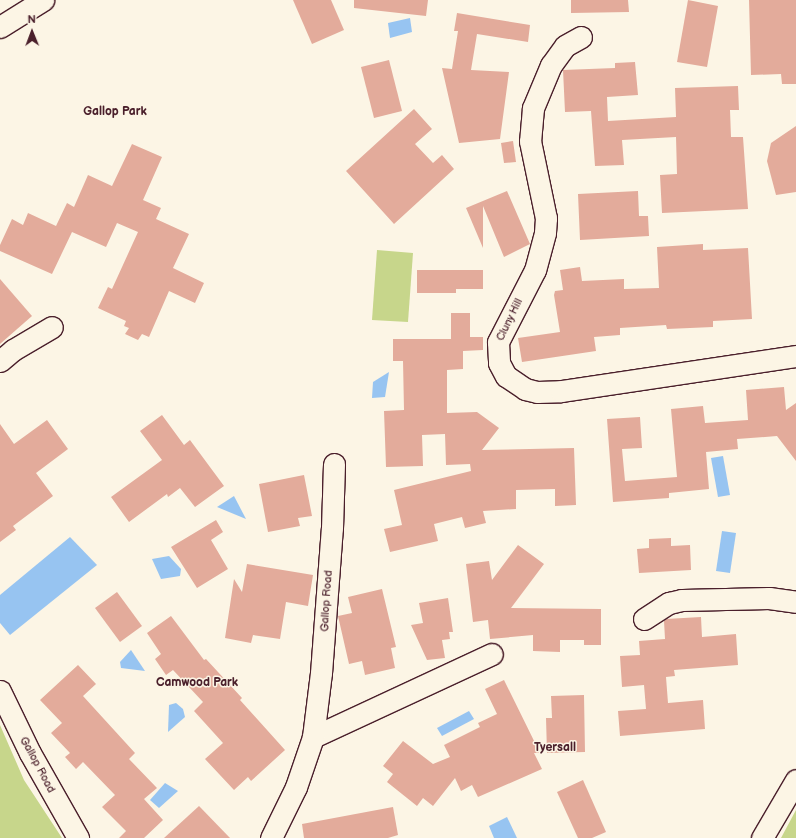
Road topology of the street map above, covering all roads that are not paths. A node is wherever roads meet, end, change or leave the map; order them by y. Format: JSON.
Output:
{"nodes":[{"id":1,"x":43,"y":0,"type":"edge"},
{"id":2,"x":0,"y":27,"type":"edge"},
{"id":3,"x":581,"y":37,"type":"dead end"},
{"id":4,"x":52,"y":327,"type":"dead end"},
{"id":5,"x":796,"y":356,"type":"edge"},
{"id":6,"x":0,"y":361,"type":"edge"},
{"id":7,"x":334,"y":464,"type":"dead end"},
{"id":8,"x":796,"y":602,"type":"edge"},
{"id":9,"x":644,"y":619,"type":"dead end"},
{"id":10,"x":492,"y":654,"type":"dead end"},
{"id":11,"x":0,"y":691,"type":"edge"},
{"id":12,"x":313,"y":737,"type":"junction"},
{"id":13,"x":796,"y":780,"type":"edge"},
{"id":14,"x":78,"y":838,"type":"edge"},
{"id":15,"x":271,"y":838,"type":"edge"},
{"id":16,"x":762,"y":838,"type":"edge"}],
"edges":[{"from":1,"to":2,"type":"street"},
{"from":3,"to":5,"type":"street","name":"Cluny Hill"},
{"from":4,"to":6,"type":"street"},
{"from":7,"to":12,"type":"street","name":"Gallop Road"},
{"from":8,"to":9,"type":"street"},
{"from":10,"to":12,"type":"street"},
{"from":11,"to":14,"type":"street","name":"Gallop Road"},
{"from":12,"to":15,"type":"street","name":"Gallop Road"},
{"from":13,"to":16,"type":"street"}]}
